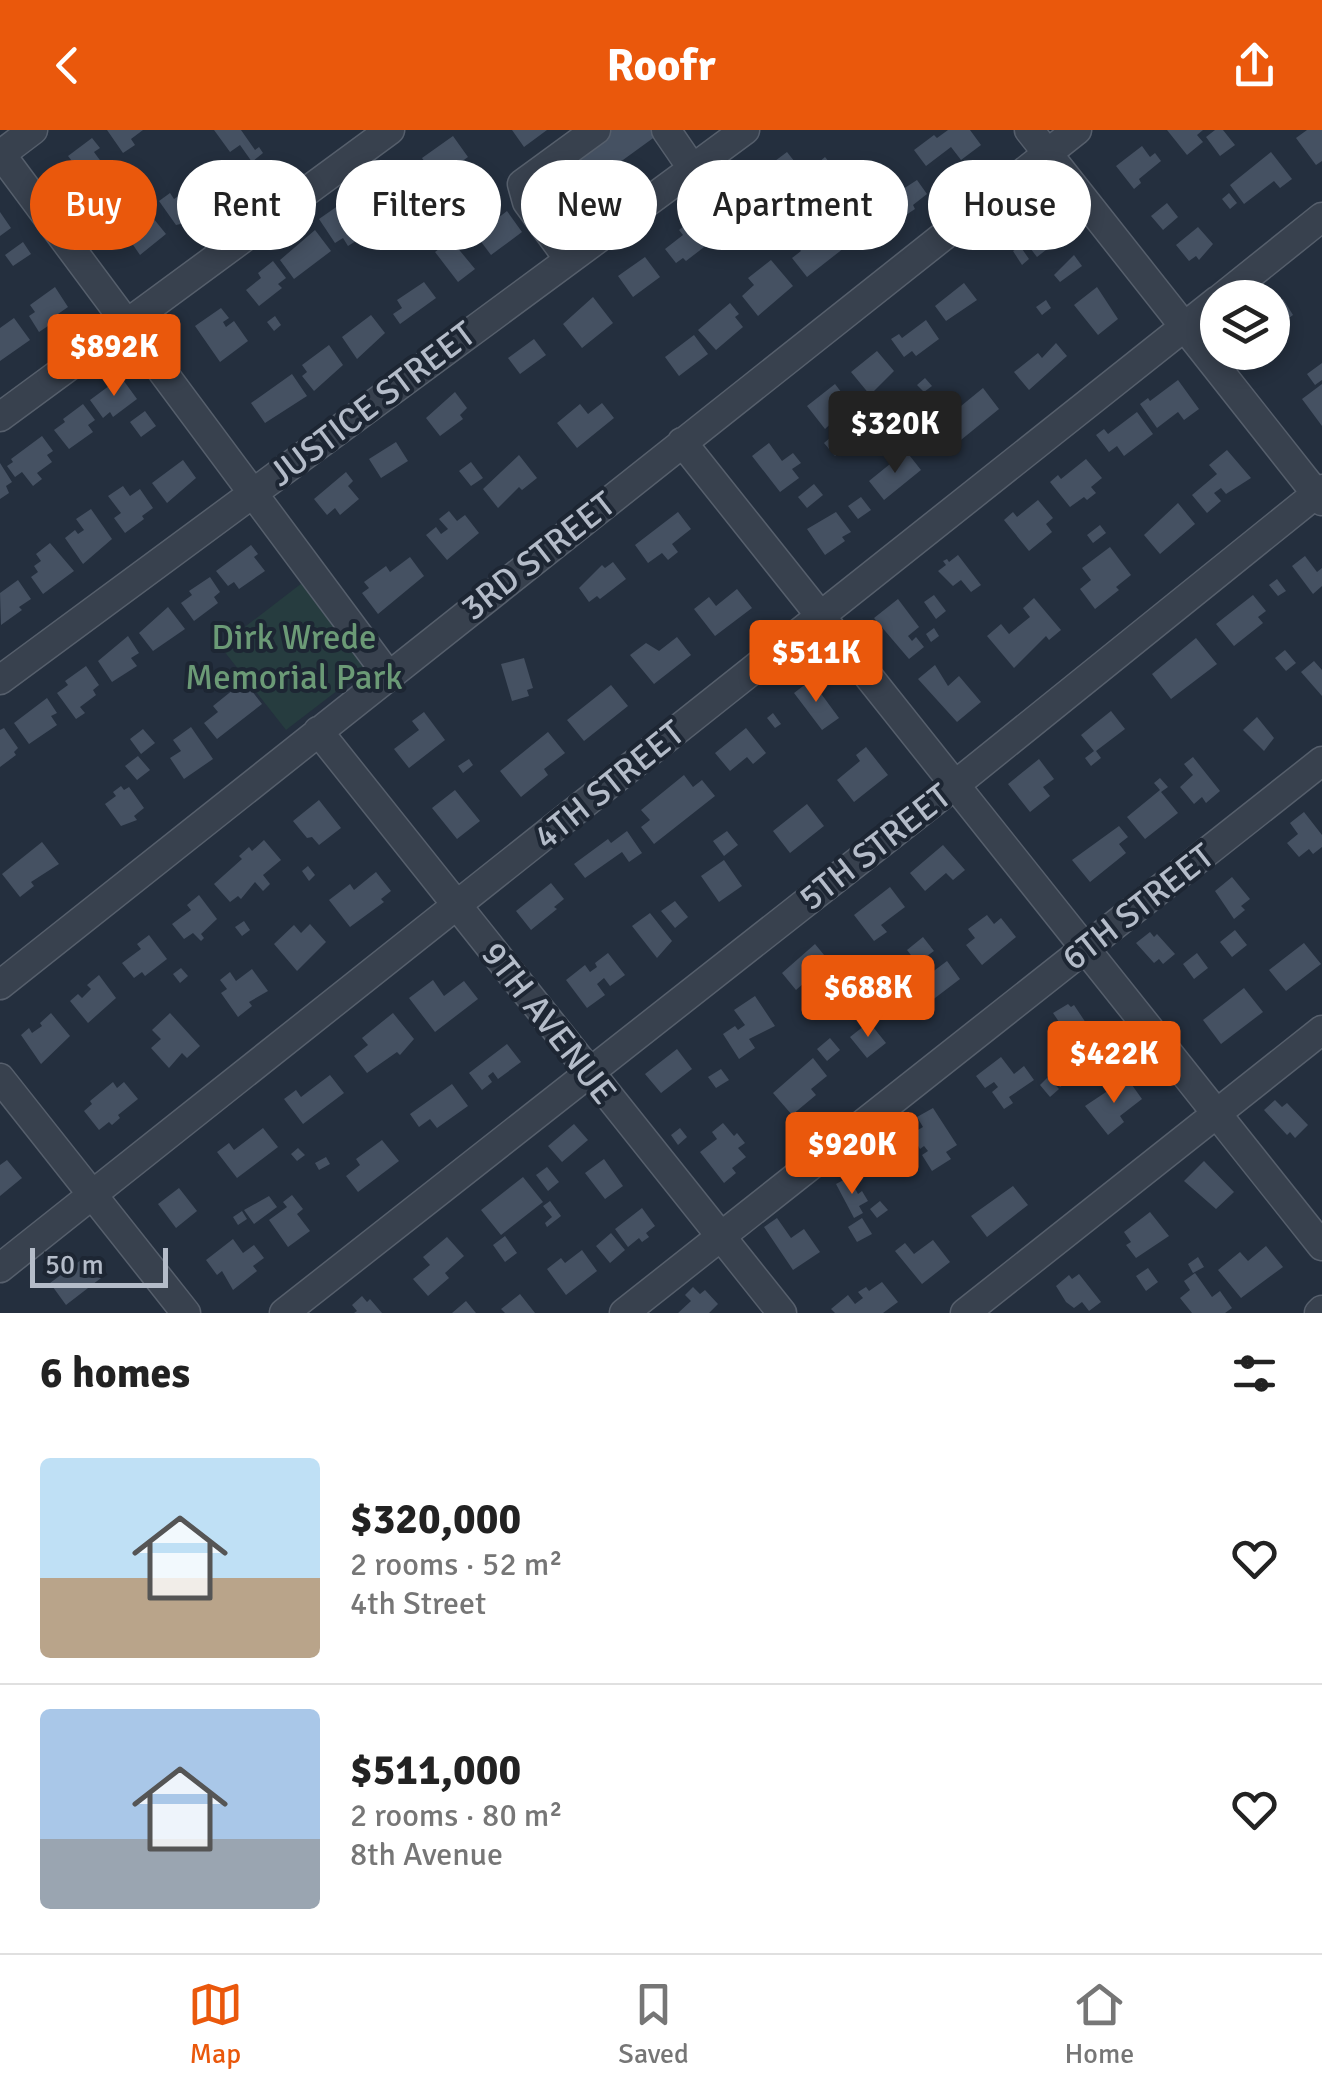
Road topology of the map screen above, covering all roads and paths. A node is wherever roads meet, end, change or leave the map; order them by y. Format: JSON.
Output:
{"nodes":[{"id":1,"x":33,"y":130,"type":"edge"},
{"id":2,"x":390,"y":130,"type":"edge"},
{"id":3,"x":596,"y":130,"type":"edge"},
{"id":4,"x":666,"y":130,"type":"edge"},
{"id":5,"x":745,"y":130,"type":"edge"},
{"id":6,"x":1029,"y":130,"type":"edge"},
{"id":7,"x":1077,"y":130,"type":"edge"},
{"id":8,"x":0,"y":154,"type":"edge"},
{"id":9,"x":1047,"y":154,"type":"junction"},
{"id":10,"x":687,"y":160,"type":"edge"},
{"id":11,"x":703,"y":160,"type":"edge"},
{"id":12,"x":677,"y":179,"type":"edge"},
{"id":13,"x":1322,"y":217,"type":"edge"},
{"id":14,"x":568,"y":258,"type":"junction"},
{"id":15,"x":1243,"y":280,"type":"edge"},
{"id":16,"x":1200,"y":314,"type":"edge"},
{"id":17,"x":127,"y":323,"type":"junction"},
{"id":18,"x":1184,"y":327,"type":"junction"},
{"id":19,"x":0,"y":417,"type":"edge"},
{"id":20,"x":682,"y":442,"type":"junction"},
{"id":21,"x":253,"y":493,"type":"junction"},
{"id":22,"x":1320,"y":495,"type":"edge"},
{"id":23,"x":822,"y":615,"type":"junction"},
{"id":24,"x":388,"y":675,"type":"junction"},
{"id":25,"x":0,"y":680,"type":"edge"},
{"id":26,"x":318,"y":731,"type":"junction"},
{"id":27,"x":1322,"y":761,"type":"edge"},
{"id":28,"x":955,"y":785,"type":"junction"},
{"id":29,"x":458,"y":906,"type":"junction"},
{"id":30,"x":1086,"y":949,"type":"junction"},
{"id":31,"x":0,"y":985,"type":"edge"},
{"id":32,"x":1322,"y":1030,"type":"edge"},
{"id":33,"x":588,"y":1072,"type":"junction"},
{"id":34,"x":0,"y":1078,"type":"edge"},
{"id":35,"x":1217,"y":1114,"type":"junction"},
{"id":36,"x":92,"y":1194,"type":"junction"},
{"id":37,"x":720,"y":1236,"type":"junction"},
{"id":38,"x":1322,"y":1246,"type":"edge"},
{"id":39,"x":0,"y":1268,"type":"edge"},
{"id":40,"x":186,"y":1313,"type":"edge"},
{"id":41,"x":284,"y":1313,"type":"edge"},
{"id":42,"x":624,"y":1313,"type":"edge"},
{"id":43,"x":782,"y":1313,"type":"edge"},
{"id":44,"x":965,"y":1313,"type":"edge"}],
"edges":[{"from":1,"to":8,"type":"street"},
{"from":2,"to":17,"type":"street"},
{"from":3,"to":14,"type":"street"},
{"from":4,"to":10,"type":"street"},
{"from":5,"to":11,"type":"street","name":"JUSTICE STREET"},
{"from":6,"to":9,"type":"street"},
{"from":7,"to":9,"type":"street","name":"3RD STREET"},
{"from":8,"to":17,"type":"street"},
{"from":9,"to":18,"type":"street"},
{"from":9,"to":20,"type":"street","name":"3RD STREET"},
{"from":12,"to":14,"type":"street","name":"JUSTICE STREET"},
{"from":13,"to":15,"type":"street","name":"4TH STREET"},
{"from":14,"to":21,"type":"street","name":"JUSTICE STREET"},
{"from":16,"to":18,"type":"street","name":"4TH STREET"},
{"from":17,"to":19,"type":"street"},
{"from":17,"to":21,"type":"street"},
{"from":18,"to":22,"type":"street"},
{"from":18,"to":23,"type":"street","name":"4TH STREET"},
{"from":20,"to":23,"type":"street"},
{"from":20,"to":24,"type":"street","name":"3RD STREET"},
{"from":21,"to":24,"type":"street"},
{"from":21,"to":25,"type":"street","name":"JUSTICE STREET"},
{"from":22,"to":28,"type":"street","name":"5TH STREET"},
{"from":23,"to":28,"type":"street"},
{"from":23,"to":29,"type":"street","name":"4TH STREET"},
{"from":24,"to":26,"type":"street","name":"3RD STREET"},
{"from":26,"to":29,"type":"street","name":"9TH AVENUE"},
{"from":26,"to":31,"type":"street","name":"3RD STREET"},
{"from":27,"to":30,"type":"street","name":"6TH STREET"},
{"from":28,"to":30,"type":"street"},
{"from":28,"to":33,"type":"street","name":"5TH STREET"},
{"from":29,"to":33,"type":"street","name":"9TH AVENUE"},
{"from":29,"to":36,"type":"street","name":"4TH STREET"},
{"from":30,"to":35,"type":"street"},
{"from":30,"to":37,"type":"street","name":"6TH STREET"},
{"from":32,"to":35,"type":"street"},
{"from":33,"to":37,"type":"street","name":"9TH AVENUE"},
{"from":33,"to":41,"type":"street","name":"5TH STREET"},
{"from":34,"to":36,"type":"street"},
{"from":35,"to":38,"type":"street"},
{"from":35,"to":44,"type":"street"},
{"from":36,"to":39,"type":"street","name":"4TH STREET"},
{"from":36,"to":40,"type":"street"},
{"from":37,"to":42,"type":"street","name":"6TH STREET"},
{"from":37,"to":43,"type":"street","name":"9TH AVENUE"}]}
